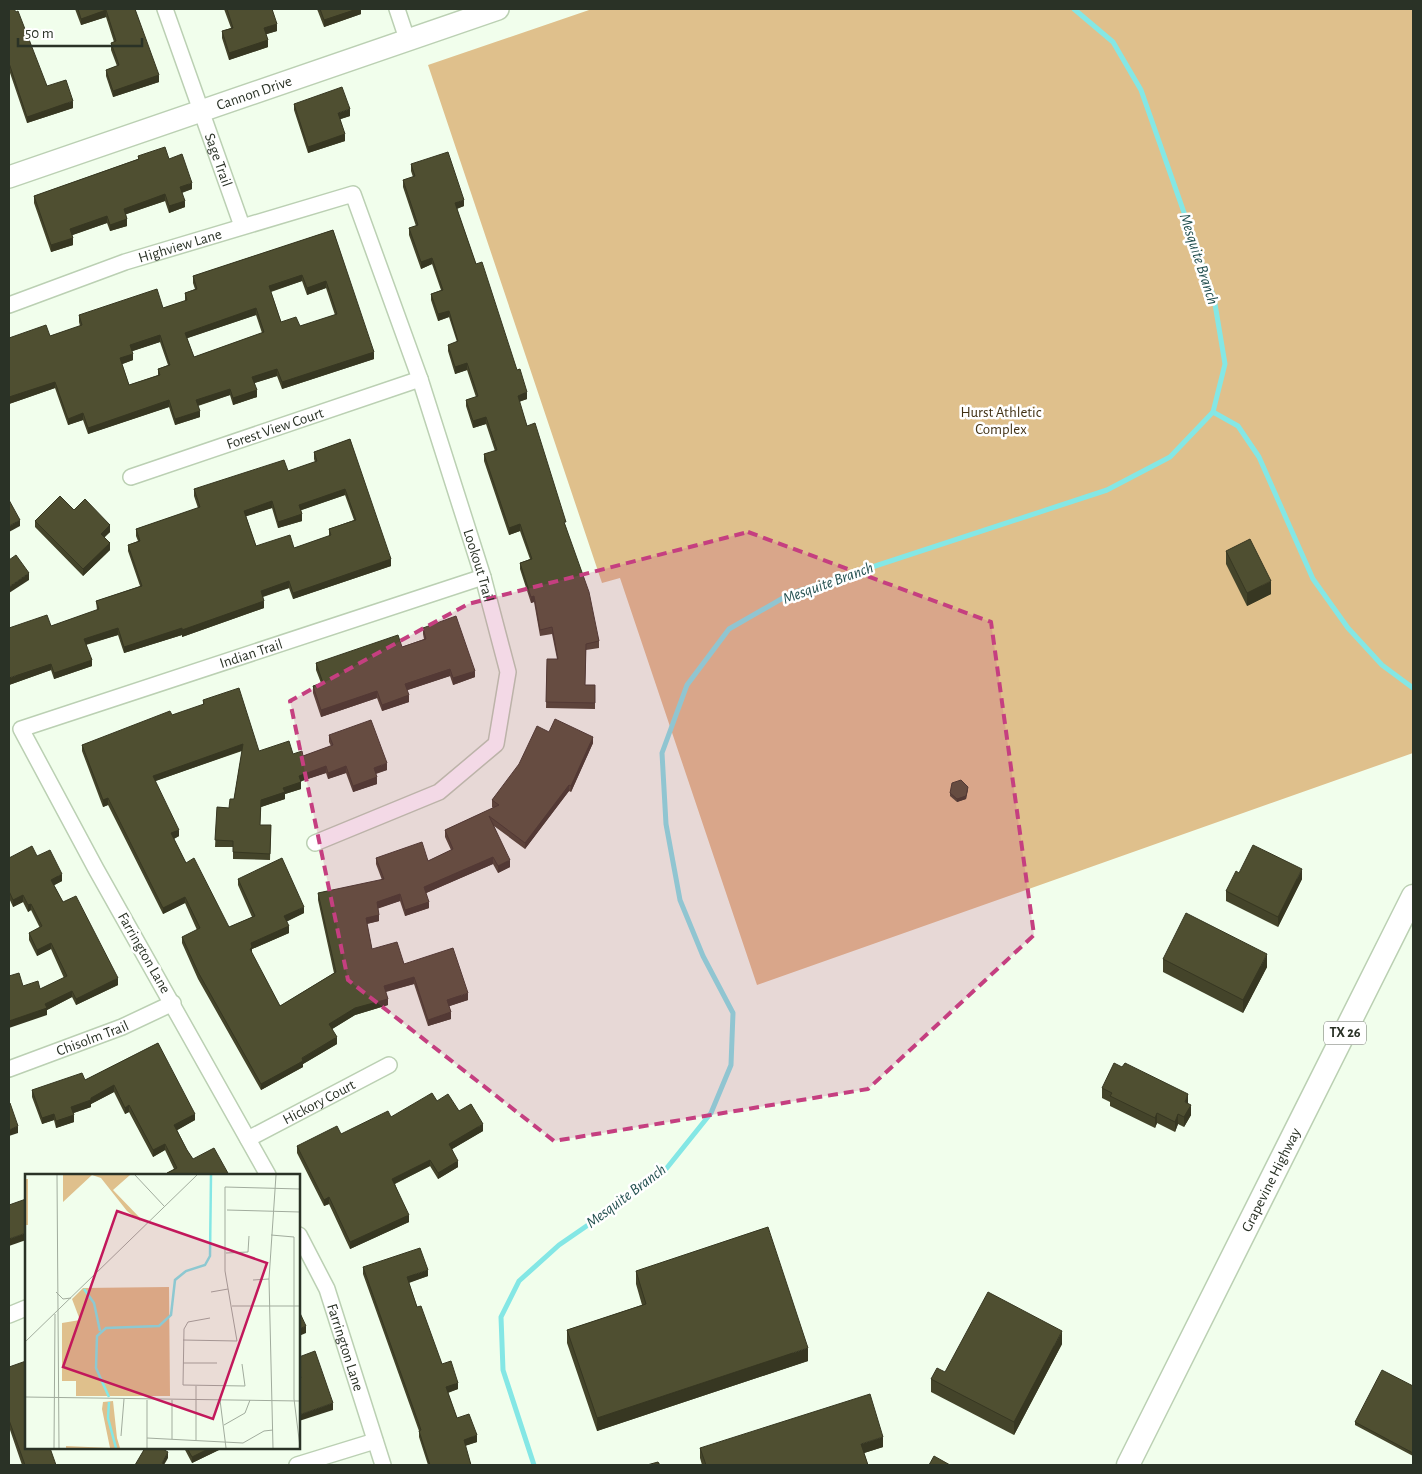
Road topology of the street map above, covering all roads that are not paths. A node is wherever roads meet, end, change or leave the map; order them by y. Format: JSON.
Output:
{"nodes":[{"id":1,"x":165,"y":9,"type":"edge"},
{"id":2,"x":397,"y":9,"type":"edge"},
{"id":3,"x":498,"y":9,"type":"edge"},
{"id":4,"x":407,"y":39,"type":"junction"},
{"id":5,"x":201,"y":109,"type":"junction"},
{"id":6,"x":9,"y":177,"type":"edge"},
{"id":7,"x":353,"y":194,"type":"joint"},
{"id":8,"x":242,"y":226,"type":"junction"},
{"id":9,"x":9,"y":305,"type":"edge"},
{"id":10,"x":420,"y":379,"type":"junction"},
{"id":11,"x":131,"y":477,"type":"dead end"},
{"id":12,"x":482,"y":577,"type":"junction"},
{"id":13,"x":21,"y":729,"type":"joint"},
{"id":14,"x":315,"y":843,"type":"dead end"},
{"id":15,"x":1413,"y":896,"type":"edge"},
{"id":16,"x":173,"y":1003,"type":"junction"},
{"id":17,"x":389,"y":1065,"type":"dead end"},
{"id":18,"x":9,"y":1069,"type":"edge"},
{"id":19,"x":248,"y":1139,"type":"junction"},
{"id":20,"x":267,"y":1174,"type":"edge"},
{"id":21,"x":300,"y":1236,"type":"edge"},
{"id":22,"x":25,"y":1308,"type":"edge"},
{"id":23,"x":9,"y":1315,"type":"edge"},
{"id":24,"x":375,"y":1441,"type":"junction"},
{"id":25,"x":297,"y":1465,"type":"edge"},
{"id":26,"x":383,"y":1465,"type":"edge"},
{"id":27,"x":1128,"y":1465,"type":"edge"}],
"edges":[{"from":1,"to":5,"type":"street","name":"Sage Trail"},
{"from":2,"to":4,"type":"street"},
{"from":3,"to":4,"type":"street","name":"Cannon Drive"},
{"from":4,"to":5,"type":"street","name":"Cannon Drive"},
{"from":5,"to":6,"type":"street","name":"Cannon Drive"},
{"from":5,"to":8,"type":"street","name":"Sage Trail"},
{"from":7,"to":8,"type":"street","name":"Highview Lane"},
{"from":7,"to":10,"type":"street","name":"Lookout Trail"},
{"from":8,"to":9,"type":"street","name":"Highview Lane"},
{"from":10,"to":11,"type":"street","name":"Forest View Court"},
{"from":10,"to":12,"type":"street","name":"Lookout Trail"},
{"from":12,"to":13,"type":"street","name":"Indian Trail"},
{"from":12,"to":14,"type":"street","name":"Lookout Trail"},
{"from":13,"to":16,"type":"street","name":"Farrington Lane"},
{"from":15,"to":27,"type":"main road","name":"Grapevine Highway","number":"TX 26"},
{"from":16,"to":18,"type":"street","name":"Chisolm Trail"},
{"from":16,"to":19,"type":"street","name":"Farrington Lane"},
{"from":17,"to":19,"type":"street","name":"Hickory Court"},
{"from":19,"to":20,"type":"street","name":"Farrington Lane"},
{"from":21,"to":24,"type":"street","name":"Farrington Lane"},
{"from":22,"to":23,"type":"street"},
{"from":24,"to":25,"type":"street"},
{"from":24,"to":26,"type":"street","name":"Farrington Lane"}]}
